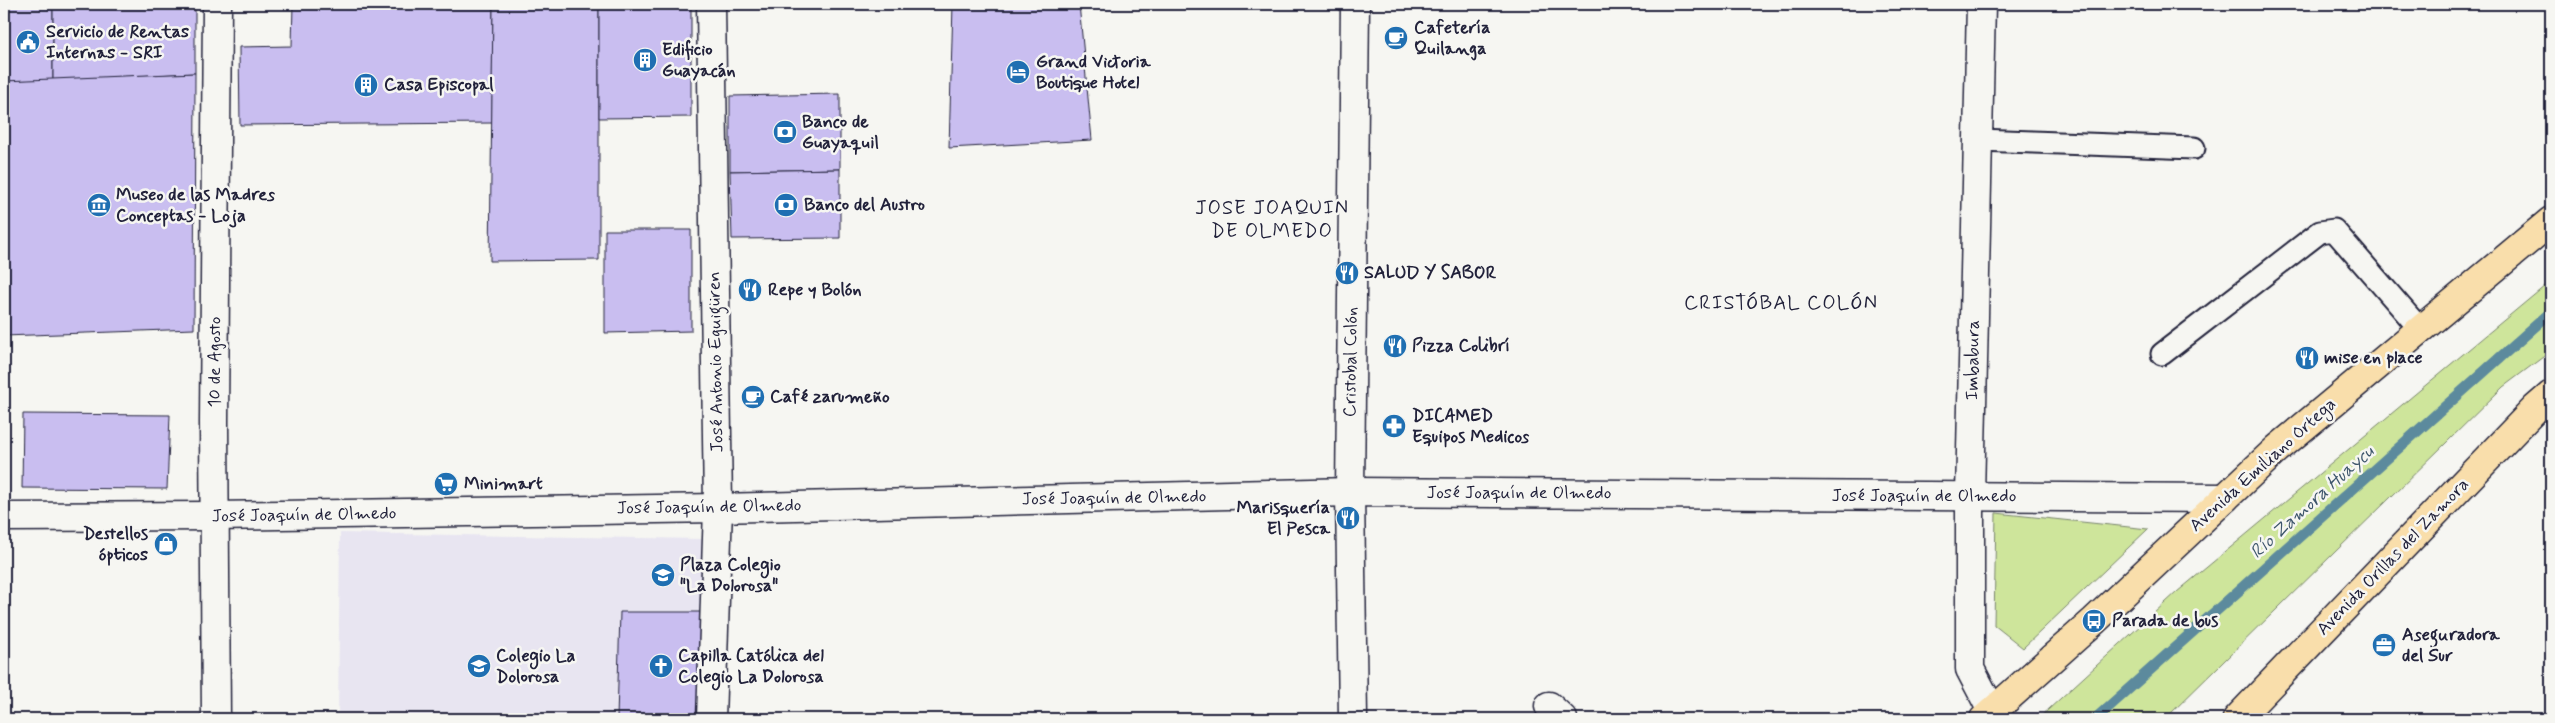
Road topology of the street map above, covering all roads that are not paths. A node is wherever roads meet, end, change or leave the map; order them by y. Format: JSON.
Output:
{"nodes":[{"id":1,"x":217,"y":4,"type":"edge"},
{"id":2,"x":711,"y":4,"type":"edge"},
{"id":3,"x":1355,"y":4,"type":"edge"},
{"id":4,"x":1981,"y":4,"type":"edge"},
{"id":5,"x":1978,"y":140,"type":"junction"},
{"id":6,"x":2194,"y":148,"type":"dead end"},
{"id":7,"x":2551,"y":221,"type":"edge"},
{"id":8,"x":2420,"y":329,"type":"junction"},
{"id":9,"x":2162,"y":354,"type":"dead end"},
{"id":10,"x":2551,"y":395,"type":"edge"},
{"id":11,"x":1350,"y":492,"type":"junction"},
{"id":12,"x":1970,"y":496,"type":"junction"},
{"id":13,"x":2225,"y":498,"type":"junction"},
{"id":14,"x":718,"y":508,"type":"junction"},
{"id":15,"x":215,"y":516,"type":"junction"},
{"id":16,"x":4,"y":517,"type":"edge"},
{"id":17,"x":1988,"y":715,"type":"edge"},
{"id":18,"x":2241,"y":718,"type":"edge"},
{"id":19,"x":216,"y":719,"type":"edge"},
{"id":20,"x":712,"y":719,"type":"edge"},
{"id":21,"x":1353,"y":719,"type":"edge"}],
"edges":[{"from":1,"to":15,"type":"street","name":"10 de Agosto"},
{"from":2,"to":14,"type":"street","name":"José Antonio Eguigüren"},
{"from":3,"to":11,"type":"street","name":"Cristobal Colón"},
{"from":4,"to":5,"type":"street","name":"Imbabura"},
{"from":5,"to":6,"type":"lane"},
{"from":5,"to":12,"type":"street","name":"Imbabura"},
{"from":7,"to":8,"type":"main road","name":"Avenida Emiliano Ortega"},
{"from":8,"to":9,"type":"lane"},
{"from":8,"to":13,"type":"main road","name":"Avenida Emiliano Ortega"},
{"from":10,"to":18,"type":"main road","name":"Avenida Orillas del Zamora"},
{"from":11,"to":12,"type":"street","name":"José Joaquín de Olmedo"},
{"from":11,"to":14,"type":"street","name":"José Joaquín de Olmedo"},
{"from":11,"to":21,"type":"street","name":"Cristobal Colón"},
{"from":12,"to":13,"type":"street","name":"José Joaquín de Olmedo"},
{"from":12,"to":17,"type":"street","name":"Imbabura"},
{"from":13,"to":17,"type":"main road","name":"Avenida Emiliano Ortega"},
{"from":14,"to":15,"type":"street","name":"José Joaquín de Olmedo"},
{"from":14,"to":20,"type":"street","name":"José Antonio Eguigüren"},
{"from":15,"to":16,"type":"street","name":"José Joaquín de Olmedo"},
{"from":15,"to":19,"type":"street","name":"10 de Agosto"}]}
